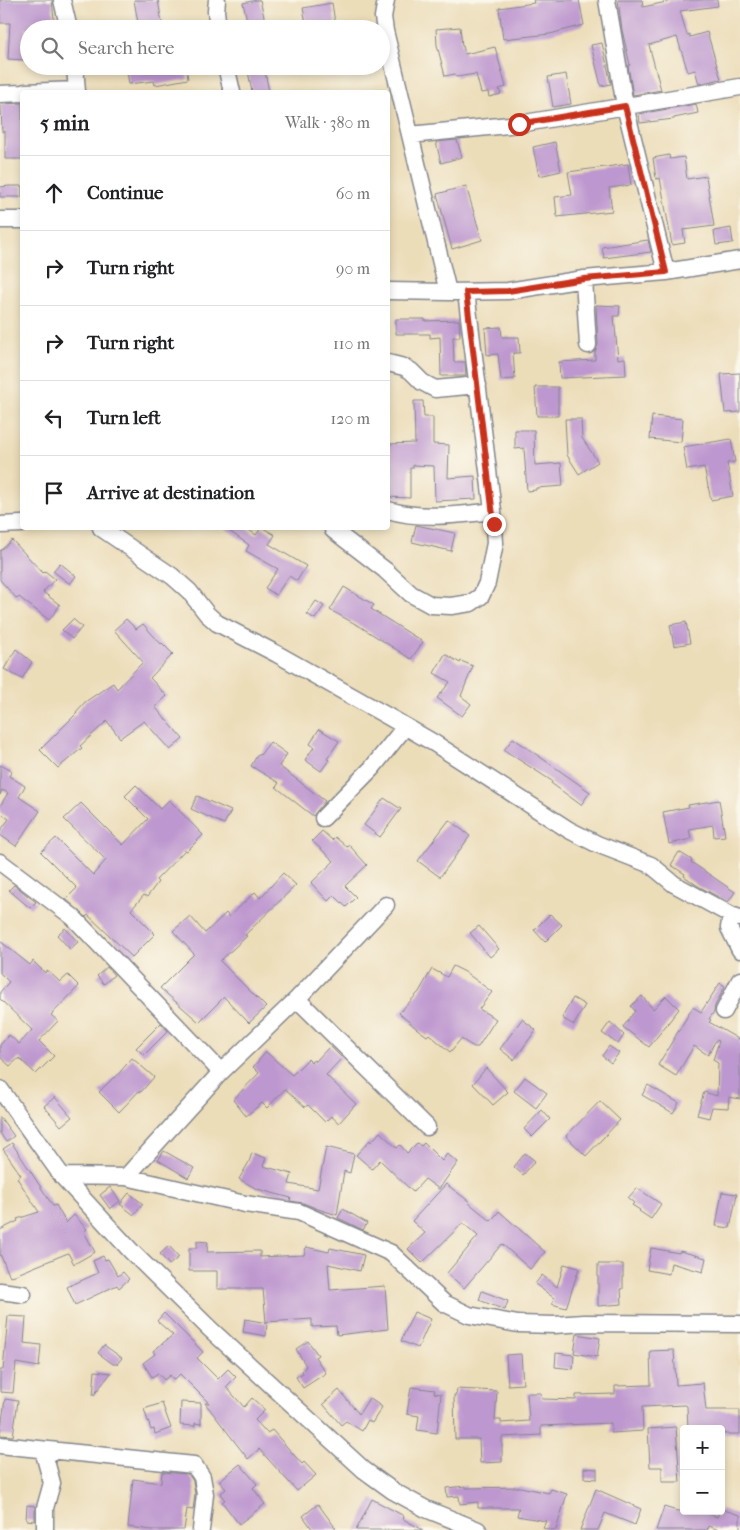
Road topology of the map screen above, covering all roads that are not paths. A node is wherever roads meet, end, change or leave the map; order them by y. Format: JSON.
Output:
{"nodes":[{"id":1,"x":62,"y":0,"type":"edge"},
{"id":2,"x":217,"y":0,"type":"edge"},
{"id":3,"x":386,"y":0,"type":"edge"},
{"id":4,"x":606,"y":0,"type":"edge"},
{"id":5,"x":67,"y":20,"type":"edge"},
{"id":6,"x":217,"y":20,"type":"edge"},
{"id":7,"x":383,"y":20,"type":"edge"},
{"id":8,"x":390,"y":52,"type":"edge"},
{"id":9,"x":76,"y":75,"type":"edge"},
{"id":10,"x":228,"y":75,"type":"edge"},
{"id":11,"x":740,"y":87,"type":"edge"},
{"id":12,"x":77,"y":90,"type":"edge"},
{"id":13,"x":232,"y":90,"type":"edge"},
{"id":14,"x":20,"y":93,"type":"edge"},
{"id":15,"x":0,"y":94,"type":"edge"},
{"id":16,"x":625,"y":106,"type":"junction"},
{"id":17,"x":410,"y":135,"type":"junction"},
{"id":18,"x":0,"y":220,"type":"edge"},
{"id":19,"x":20,"y":220,"type":"edge"},
{"id":20,"x":740,"y":260,"type":"edge"},
{"id":21,"x":666,"y":272,"type":"junction"},
{"id":22,"x":584,"y":279,"type":"junction"},
{"id":23,"x":390,"y":290,"type":"edge"},
{"id":24,"x":448,"y":292,"type":"junction"},
{"id":25,"x":466,"y":292,"type":"junction"},
{"id":26,"x":588,"y":345,"type":"dead end"},
{"id":27,"x":390,"y":364,"type":"edge"},
{"id":28,"x":478,"y":386,"type":"junction"},
{"id":29,"x":390,"y":510,"type":"edge"},
{"id":30,"x":493,"y":511,"type":"junction"},
{"id":31,"x":20,"y":524,"type":"edge"},
{"id":32,"x":0,"y":525,"type":"edge"},
{"id":33,"x":104,"y":530,"type":"edge"},
{"id":34,"x":333,"y":530,"type":"dead end"},
{"id":35,"x":405,"y":726,"type":"junction"},
{"id":36,"x":323,"y":818,"type":"dead end"},
{"id":37,"x":0,"y":862,"type":"edge"},
{"id":38,"x":386,"y":905,"type":"dead end"},
{"id":39,"x":735,"y":916,"type":"edge"},
{"id":40,"x":740,"y":950,"type":"edge"},
{"id":41,"x":740,"y":980,"type":"edge"},
{"id":42,"x":297,"y":999,"type":"junction"},
{"id":43,"x":724,"y":1011,"type":"dead end"},
{"id":44,"x":221,"y":1072,"type":"junction"},
{"id":45,"x":0,"y":1089,"type":"edge"},
{"id":46,"x":427,"y":1127,"type":"dead end"},
{"id":47,"x":62,"y":1176,"type":"junction"},
{"id":48,"x":126,"y":1177,"type":"junction"},
{"id":49,"x":0,"y":1291,"type":"edge"},
{"id":50,"x":23,"y":1294,"type":"dead end"},
{"id":51,"x":740,"y":1324,"type":"edge"},
{"id":52,"x":0,"y":1445,"type":"edge"},
{"id":53,"x":43,"y":1450,"type":"junction"},
{"id":54,"x":45,"y":1530,"type":"edge"},
{"id":55,"x":202,"y":1530,"type":"edge"},
{"id":56,"x":478,"y":1530,"type":"edge"}],
"edges":[{"from":1,"to":5,"type":"street"},
{"from":2,"to":6,"type":"street"},
{"from":3,"to":7,"type":"street"},
{"from":4,"to":16,"type":"street"},
{"from":8,"to":17,"type":"street"},
{"from":9,"to":12,"type":"street"},
{"from":10,"to":13,"type":"street"},
{"from":11,"to":16,"type":"street"},
{"from":14,"to":15,"type":"street"},
{"from":16,"to":17,"type":"street"},
{"from":16,"to":21,"type":"street"},
{"from":17,"to":24,"type":"street"},
{"from":18,"to":19,"type":"street"},
{"from":20,"to":21,"type":"street"},
{"from":21,"to":22,"type":"street"},
{"from":22,"to":25,"type":"street"},
{"from":22,"to":26,"type":"street"},
{"from":23,"to":24,"type":"street"},
{"from":24,"to":25,"type":"street"},
{"from":25,"to":28,"type":"street"},
{"from":27,"to":28,"type":"street"},
{"from":28,"to":30,"type":"street"},
{"from":29,"to":30,"type":"street"},
{"from":30,"to":34,"type":"street"},
{"from":31,"to":32,"type":"street"},
{"from":33,"to":35,"type":"street"},
{"from":35,"to":36,"type":"street"},
{"from":35,"to":39,"type":"street"},
{"from":37,"to":44,"type":"street"},
{"from":38,"to":42,"type":"street"},
{"from":39,"to":40,"type":"street"},
{"from":41,"to":43,"type":"street"},
{"from":42,"to":44,"type":"street"},
{"from":42,"to":46,"type":"street"},
{"from":44,"to":48,"type":"street"},
{"from":45,"to":47,"type":"street"},
{"from":47,"to":48,"type":"street"},
{"from":47,"to":56,"type":"street"},
{"from":48,"to":51,"type":"street"},
{"from":49,"to":50,"type":"street"},
{"from":52,"to":53,"type":"street"},
{"from":53,"to":54,"type":"street"},
{"from":53,"to":55,"type":"street"}]}
